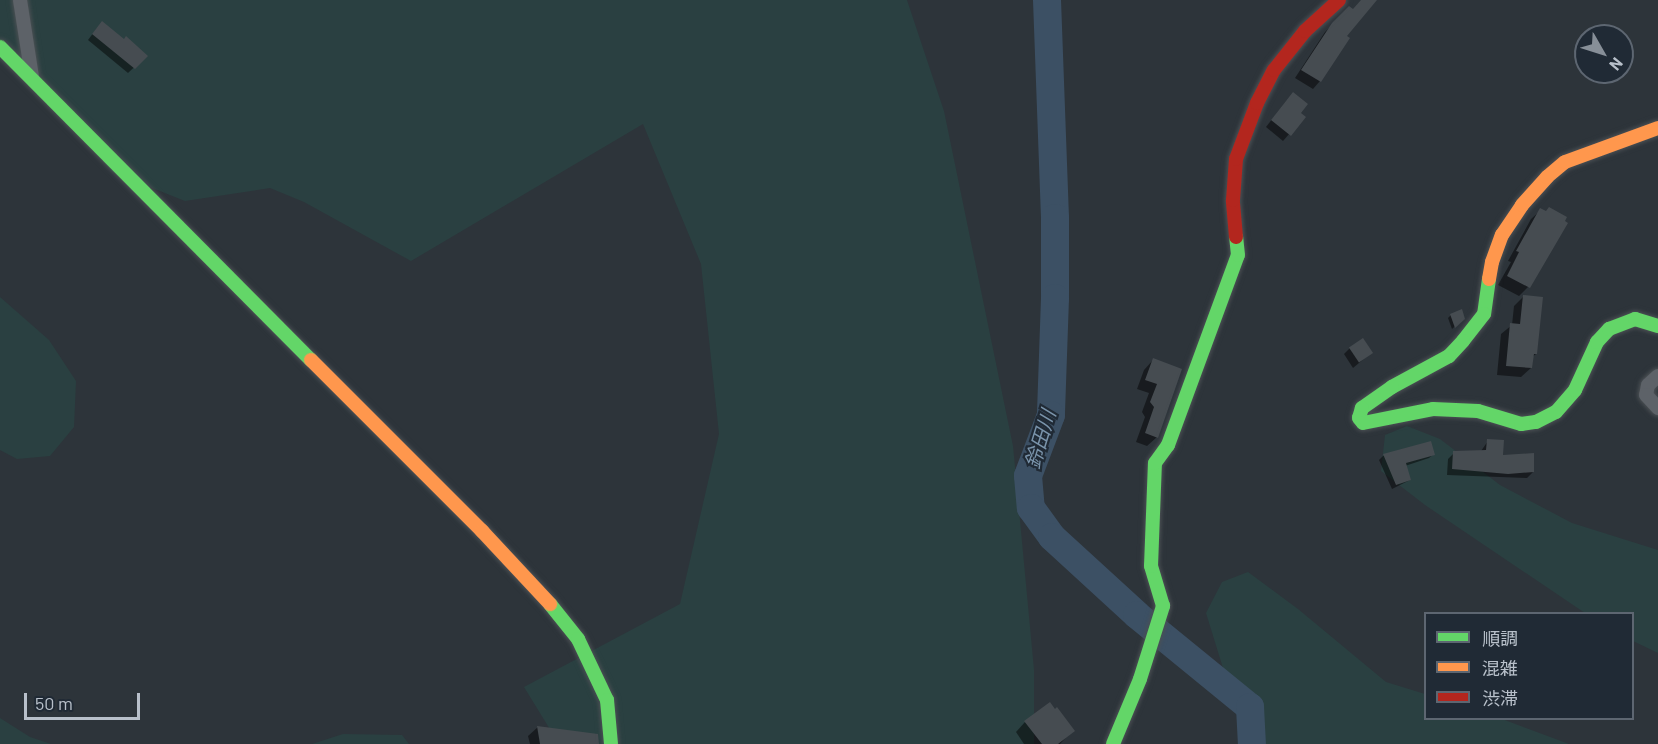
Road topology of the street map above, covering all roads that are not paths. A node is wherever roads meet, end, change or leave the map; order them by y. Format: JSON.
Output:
{"nodes":[{"id":1,"x":20,"y":0,"type":"edge"},
{"id":2,"x":1339,"y":0,"type":"edge"},
{"id":3,"x":0,"y":47,"type":"edge"},
{"id":4,"x":32,"y":77,"type":"junction"},
{"id":5,"x":1658,"y":128,"type":"edge"},
{"id":6,"x":1658,"y":326,"type":"edge"},
{"id":7,"x":1658,"y":376,"type":"edge"},
{"id":8,"x":1658,"y":408,"type":"edge"},
{"id":9,"x":611,"y":744,"type":"edge"},
{"id":10,"x":1113,"y":744,"type":"edge"}],
"edges":[{"from":1,"to":4,"type":"street"},
{"from":2,"to":10,"type":"street"},
{"from":3,"to":4,"type":"street"},
{"from":4,"to":9,"type":"street"},
{"from":5,"to":6,"type":"street"},
{"from":7,"to":8,"type":"street"}]}
